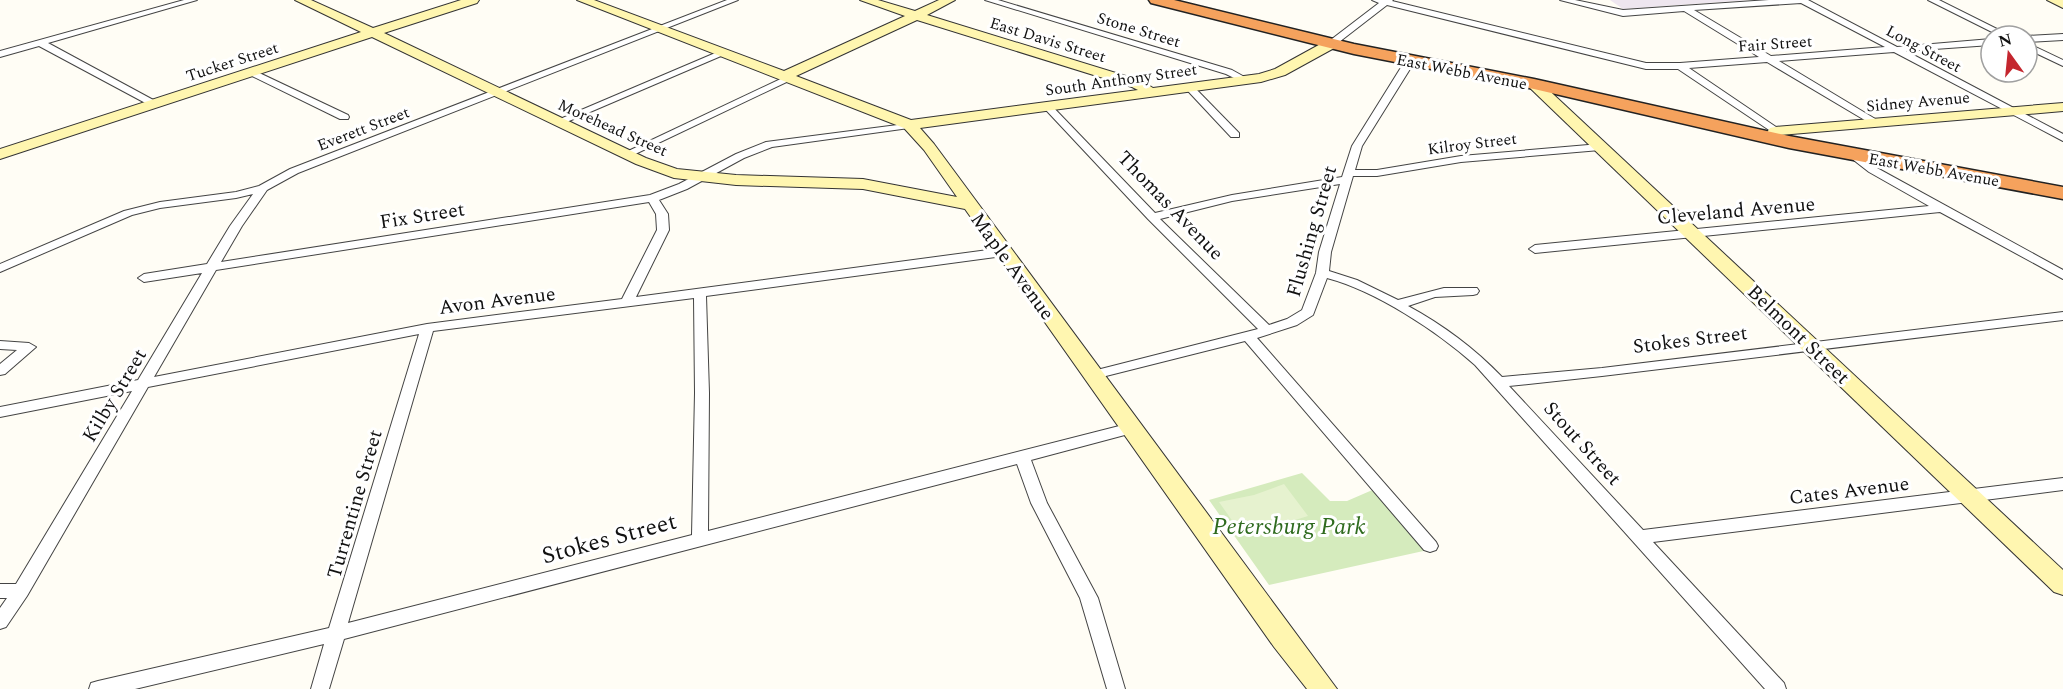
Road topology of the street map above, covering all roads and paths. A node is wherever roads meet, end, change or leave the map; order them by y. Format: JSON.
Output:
{"nodes":[{"id":1,"x":193,"y":0,"type":"edge"},
{"id":2,"x":301,"y":0,"type":"edge"},
{"id":3,"x":473,"y":0,"type":"edge"},
{"id":4,"x":583,"y":0,"type":"edge"},
{"id":5,"x":734,"y":0,"type":"edge"},
{"id":6,"x":866,"y":0,"type":"edge"},
{"id":7,"x":949,"y":0,"type":"edge"},
{"id":8,"x":988,"y":0,"type":"edge"},
{"id":9,"x":1156,"y":0,"type":"edge"},
{"id":10,"x":1376,"y":0,"type":"edge"},
{"id":11,"x":1564,"y":0,"type":"edge"},
{"id":12,"x":1803,"y":0,"type":"edge"},
{"id":13,"x":1932,"y":0,"type":"edge"},
{"id":14,"x":2053,"y":0,"type":"edge"},
{"id":15,"x":1387,"y":1,"type":"edge"},
{"id":16,"x":2063,"y":4,"type":"edge"},
{"id":17,"x":1686,"y":9,"type":"junction"},
{"id":18,"x":917,"y":15,"type":"junction"},
{"id":19,"x":1982,"y":24,"type":"edge"},
{"id":20,"x":660,"y":28,"type":"junction"},
{"id":21,"x":370,"y":33,"type":"junction"},
{"id":22,"x":2063,"y":37,"type":"edge"},
{"id":23,"x":2039,"y":38,"type":"edge"},
{"id":24,"x":40,"y":43,"type":"junction"},
{"id":25,"x":1979,"y":43,"type":"edge"},
{"id":26,"x":1331,"y":44,"type":"junction"},
{"id":27,"x":1895,"y":50,"type":"junction"},
{"id":28,"x":2039,"y":52,"type":"edge"},
{"id":29,"x":0,"y":54,"type":"edge"},
{"id":30,"x":723,"y":54,"type":"junction"},
{"id":31,"x":1768,"y":59,"type":"junction"},
{"id":32,"x":1410,"y":61,"type":"junction"},
{"id":33,"x":2063,"y":63,"type":"edge"},
{"id":34,"x":1680,"y":66,"type":"junction"},
{"id":35,"x":251,"y":72,"type":"junction"},
{"id":36,"x":787,"y":77,"type":"junction"},
{"id":37,"x":1245,"y":81,"type":"junction"},
{"id":38,"x":1534,"y":84,"type":"junction"},
{"id":39,"x":1190,"y":88,"type":"junction"},
{"id":40,"x":498,"y":92,"type":"junction"},
{"id":41,"x":1150,"y":92,"type":"junction"},
{"id":42,"x":154,"y":104,"type":"junction"},
{"id":43,"x":1048,"y":107,"type":"junction"},
{"id":44,"x":2063,"y":107,"type":"edge"},
{"id":45,"x":2012,"y":111,"type":"junction"},
{"id":46,"x":344,"y":117,"type":"dead end"},
{"id":47,"x":558,"y":122,"type":"junction"},
{"id":48,"x":1873,"y":122,"type":"junction"},
{"id":49,"x":909,"y":125,"type":"junction"},
{"id":50,"x":1772,"y":134,"type":"junction"},
{"id":51,"x":1235,"y":135,"type":"dead end"},
{"id":52,"x":2063,"y":138,"type":"edge"},
{"id":53,"x":1600,"y":147,"type":"junction"},
{"id":54,"x":0,"y":154,"type":"edge"},
{"id":55,"x":627,"y":154,"type":"junction"},
{"id":56,"x":1855,"y":156,"type":"junction"},
{"id":57,"x":703,"y":177,"type":"junction"},
{"id":58,"x":1347,"y":177,"type":"junction"},
{"id":59,"x":262,"y":188,"type":"junction"},
{"id":60,"x":2063,"y":193,"type":"edge"},
{"id":61,"x":652,"y":198,"type":"junction"},
{"id":62,"x":970,"y":205,"type":"junction"},
{"id":63,"x":1942,"y":208,"type":"junction"},
{"id":64,"x":1152,"y":217,"type":"junction"},
{"id":65,"x":1693,"y":233,"type":"junction"},
{"id":66,"x":1534,"y":249,"type":"dead end"},
{"id":67,"x":1004,"y":252,"type":"junction"},
{"id":68,"x":0,"y":268,"type":"edge"},
{"id":69,"x":211,"y":269,"type":"junction"},
{"id":70,"x":1322,"y":273,"type":"junction"},
{"id":71,"x":2063,"y":275,"type":"edge"},
{"id":72,"x":144,"y":278,"type":"dead end"},
{"id":73,"x":1473,"y":291,"type":"dead end"},
{"id":74,"x":700,"y":293,"type":"junction"},
{"id":75,"x":627,"y":303,"type":"junction"},
{"id":76,"x":1398,"y":305,"type":"junction"},
{"id":77,"x":2063,"y":316,"type":"edge"},
{"id":78,"x":427,"y":328,"type":"junction"},
{"id":79,"x":1267,"y":330,"type":"junction"},
{"id":80,"x":1248,"y":336,"type":"junction"},
{"id":81,"x":0,"y":345,"type":"edge"},
{"id":82,"x":1811,"y":345,"type":"junction"},
{"id":83,"x":0,"y":371,"type":"edge"},
{"id":84,"x":1094,"y":375,"type":"junction"},
{"id":85,"x":1500,"y":382,"type":"junction"},
{"id":86,"x":144,"y":383,"type":"junction"},
{"id":87,"x":0,"y":412,"type":"edge"},
{"id":88,"x":1131,"y":428,"type":"junction"},
{"id":89,"x":1023,"y":458,"type":"junction"},
{"id":90,"x":2063,"y":484,"type":"edge"},
{"id":91,"x":1967,"y":496,"type":"junction"},
{"id":92,"x":1640,"y":537,"type":"junction"},
{"id":93,"x":700,"y":539,"type":"junction"},
{"id":94,"x":1430,"y":546,"type":"dead end"},
{"id":95,"x":2063,"y":585,"type":"edge"},
{"id":96,"x":0,"y":591,"type":"edge"},
{"id":97,"x":21,"y":591,"type":"junction"},
{"id":98,"x":0,"y":622,"type":"edge"},
{"id":99,"x":338,"y":633,"type":"junction"},
{"id":100,"x":98,"y":689,"type":"edge"},
{"id":101,"x":320,"y":689,"type":"edge"},
{"id":102,"x":1116,"y":689,"type":"edge"},
{"id":103,"x":1323,"y":689,"type":"edge"},
{"id":104,"x":1777,"y":689,"type":"edge"}],
"edges":[{"from":1,"to":24,"type":"street"},
{"from":2,"to":21,"type":"street","name":"Morehead Street"},
{"from":3,"to":21,"type":"street","name":"Tucker Street"},
{"from":4,"to":20,"type":"street","name":"Maple Avenue"},
{"from":5,"to":20,"type":"street","name":"Everett Street"},
{"from":6,"to":18,"type":"street","name":"East Davis Street"},
{"from":7,"to":18,"type":"street"},
{"from":8,"to":37,"type":"street","name":"Stone Street"},
{"from":9,"to":26,"type":"highway","name":"East Webb Avenue"},
{"from":10,"to":15,"type":"street","name":"Fair Street"},
{"from":11,"to":17,"type":"street"},
{"from":12,"to":17,"type":"street"},
{"from":12,"to":27,"type":"street","name":"Long Street"},
{"from":13,"to":19,"type":"street"},
{"from":14,"to":16,"type":"street"},
{"from":15,"to":26,"type":"street"},
{"from":15,"to":34,"type":"street","name":"Fair Street"},
{"from":17,"to":31,"type":"street"},
{"from":18,"to":36,"type":"street"},
{"from":18,"to":41,"type":"street","name":"East Davis Street"},
{"from":20,"to":30,"type":"street","name":"Maple Avenue"},
{"from":20,"to":40,"type":"street","name":"Everett Street"},
{"from":21,"to":35,"type":"street","name":"Tucker Street"},
{"from":21,"to":40,"type":"street","name":"Morehead Street"},
{"from":22,"to":23,"type":"street"},
{"from":24,"to":29,"type":"street"},
{"from":24,"to":42,"type":"street"},
{"from":25,"to":27,"type":"street","name":"Fair Street"},
{"from":26,"to":32,"type":"highway","name":"East Webb Avenue"},
{"from":26,"to":37,"type":"street","name":"South Anthony Street"},
{"from":27,"to":31,"type":"street","name":"Fair Street"},
{"from":27,"to":45,"type":"street","name":"Long Street"},
{"from":28,"to":33,"type":"street"},
{"from":30,"to":36,"type":"street","name":"Maple Avenue"},
{"from":30,"to":47,"type":"street"},
{"from":31,"to":34,"type":"street","name":"Fair Street"},
{"from":31,"to":48,"type":"street"},
{"from":32,"to":38,"type":"highway","name":"East Webb Avenue"},
{"from":32,"to":58,"type":"street","name":"Flushing Street"},
{"from":34,"to":50,"type":"street"},
{"from":35,"to":42,"type":"street","name":"Tucker Street"},
{"from":35,"to":46,"type":"street"},
{"from":36,"to":49,"type":"street","name":"Maple Avenue"},
{"from":36,"to":55,"type":"street"},
{"from":37,"to":39,"type":"street","name":"South Anthony Street"},
{"from":38,"to":50,"type":"highway","name":"East Webb Avenue"},
{"from":38,"to":53,"type":"street","name":"Belmont Street"},
{"from":39,"to":41,"type":"street","name":"South Anthony Street"},
{"from":39,"to":51,"type":"street"},
{"from":40,"to":47,"type":"street","name":"Morehead Street"},
{"from":40,"to":59,"type":"street","name":"Everett Street"},
{"from":41,"to":43,"type":"street","name":"South Anthony Street"},
{"from":42,"to":54,"type":"street","name":"Tucker Street"},
{"from":43,"to":49,"type":"street","name":"South Anthony Street"},
{"from":43,"to":64,"type":"street","name":"Thomas Avenue"},
{"from":44,"to":45,"type":"street","name":"Sidney Avenue"},
{"from":45,"to":48,"type":"street","name":"Sidney Avenue"},
{"from":45,"to":52,"type":"street","name":"Long Street"},
{"from":47,"to":55,"type":"street","name":"Morehead Street"},
{"from":48,"to":50,"type":"street","name":"Sidney Avenue"},
{"from":49,"to":57,"type":"street","name":"Fix Street"},
{"from":49,"to":62,"type":"street","name":"Maple Avenue"},
{"from":50,"to":56,"type":"highway","name":"East Webb Avenue"},
{"from":53,"to":58,"type":"street","name":"Kilroy Street"},
{"from":53,"to":65,"type":"street","name":"Belmont Street"},
{"from":55,"to":57,"type":"street","name":"Morehead Street"},
{"from":56,"to":60,"type":"highway","name":"East Webb Avenue"},
{"from":56,"to":63,"type":"street"},
{"from":57,"to":61,"type":"street","name":"Fix Street"},
{"from":57,"to":62,"type":"street","name":"Morehead Street"},
{"from":58,"to":64,"type":"street","name":"Kilroy Street"},
{"from":58,"to":70,"type":"street","name":"Flushing Street"},
{"from":59,"to":68,"type":"street","name":"Everett Street"},
{"from":59,"to":69,"type":"street","name":"Kilby Street"},
{"from":61,"to":69,"type":"street","name":"Fix Street"},
{"from":61,"to":75,"type":"street"},
{"from":62,"to":67,"type":"street","name":"Maple Avenue"},
{"from":63,"to":65,"type":"street","name":"Cleveland Avenue"},
{"from":63,"to":71,"type":"street"},
{"from":64,"to":79,"type":"street","name":"Thomas Avenue"},
{"from":65,"to":66,"type":"street","name":"Cleveland Avenue"},
{"from":65,"to":82,"type":"street","name":"Belmont Street"},
{"from":67,"to":74,"type":"street","name":"Avon Avenue"},
{"from":67,"to":84,"type":"street","name":"Maple Avenue"},
{"from":69,"to":72,"type":"street","name":"Fix Street"},
{"from":69,"to":86,"type":"street","name":"Kilby Street"},
{"from":70,"to":76,"type":"street","name":"Stout Street"},
{"from":70,"to":79,"type":"street","name":"Flushing Street"},
{"from":73,"to":76,"type":"street"},
{"from":74,"to":75,"type":"street","name":"Avon Avenue"},
{"from":74,"to":93,"type":"street"},
{"from":75,"to":78,"type":"street","name":"Avon Avenue"},
{"from":76,"to":85,"type":"street","name":"Stout Street"},
{"from":77,"to":82,"type":"street","name":"Stokes Street"},
{"from":78,"to":86,"type":"street","name":"Avon Avenue"},
{"from":78,"to":99,"type":"street","name":"Turrentine Street"},
{"from":79,"to":80,"type":"street","name":"Flushing Street"},
{"from":80,"to":84,"type":"street","name":"Flushing Street"},
{"from":80,"to":94,"type":"street"},
{"from":81,"to":83,"type":"street"},
{"from":82,"to":85,"type":"street","name":"Stokes Street"},
{"from":82,"to":91,"type":"street","name":"Belmont Street"},
{"from":84,"to":88,"type":"street","name":"Maple Avenue"},
{"from":85,"to":92,"type":"street","name":"Stout Street"},
{"from":86,"to":87,"type":"street","name":"Avon Avenue"},
{"from":86,"to":97,"type":"street","name":"Kilby Street"},
{"from":88,"to":89,"type":"street","name":"Stokes Street"},
{"from":88,"to":103,"type":"street","name":"Maple Avenue"},
{"from":89,"to":93,"type":"street","name":"Stokes Street"},
{"from":89,"to":102,"type":"street"},
{"from":90,"to":91,"type":"street","name":"Cates Avenue"},
{"from":91,"to":92,"type":"street","name":"Cates Avenue"},
{"from":91,"to":95,"type":"street","name":"Belmont Street"},
{"from":92,"to":104,"type":"street","name":"Stout Street"},
{"from":93,"to":99,"type":"street","name":"Stokes Street"},
{"from":96,"to":97,"type":"street"},
{"from":97,"to":98,"type":"street","name":"Kilby Street"},
{"from":99,"to":100,"type":"street","name":"Stokes Street"},
{"from":99,"to":101,"type":"street","name":"Turrentine Street"}]}
